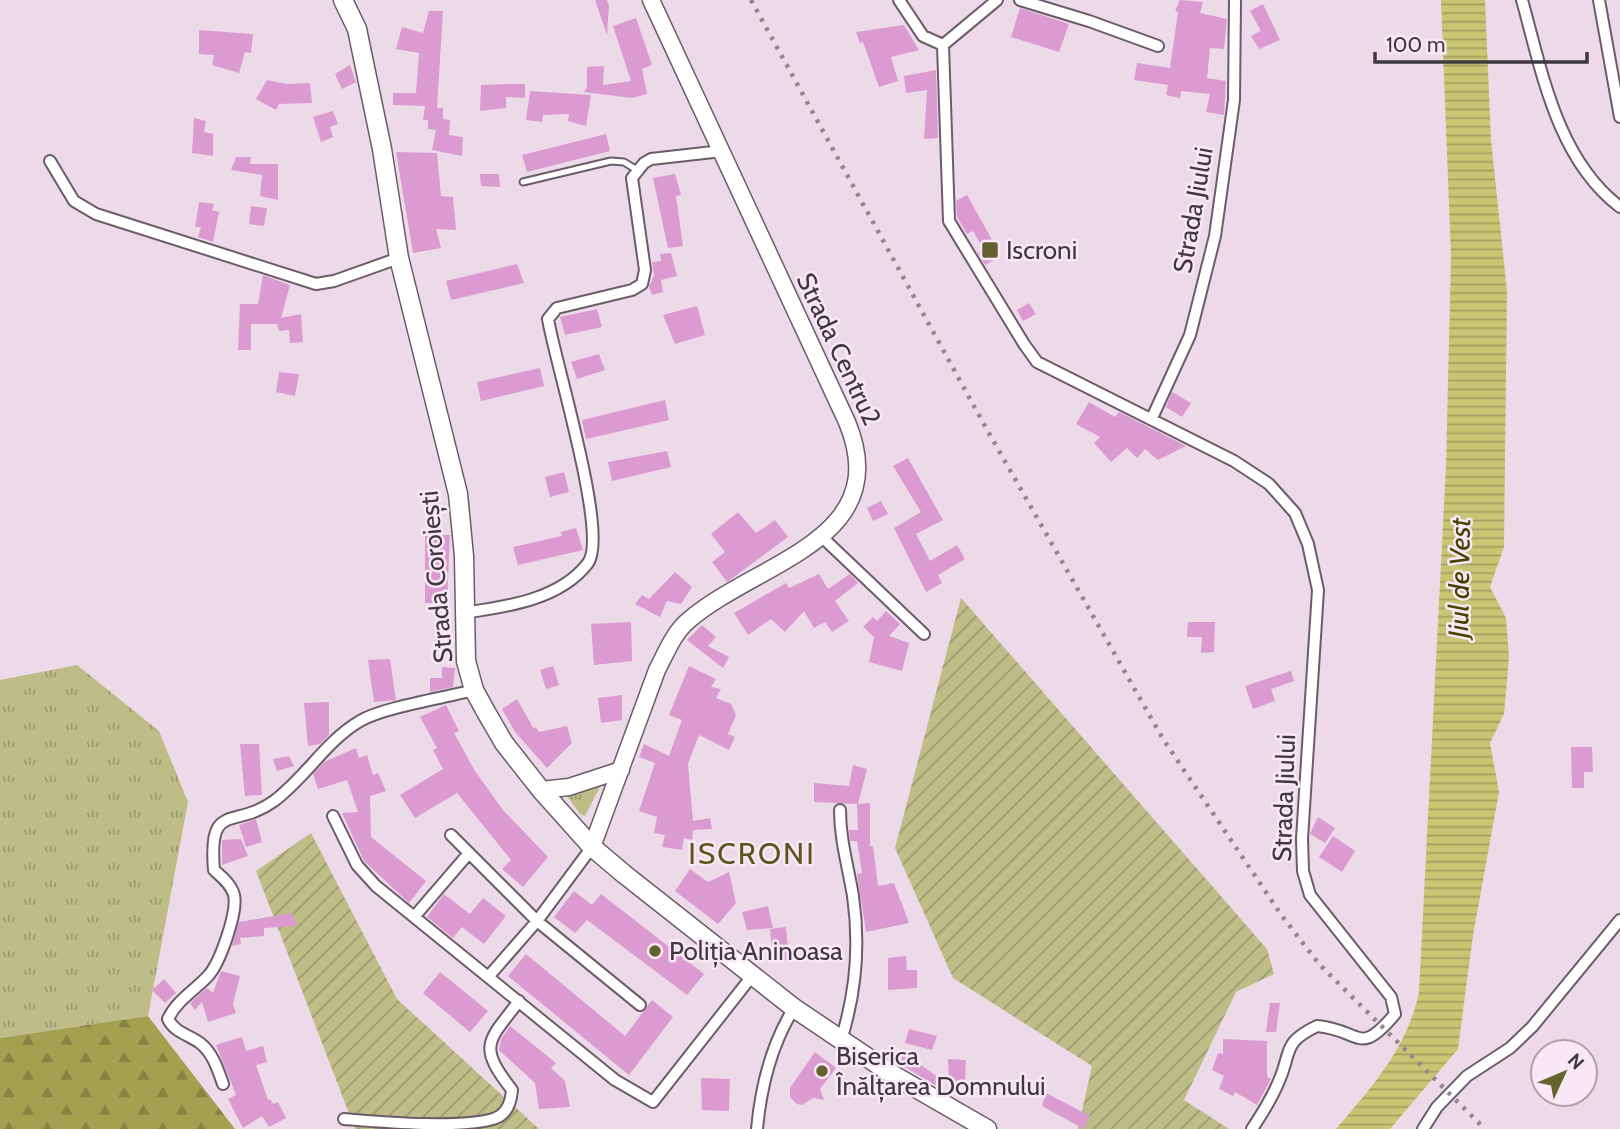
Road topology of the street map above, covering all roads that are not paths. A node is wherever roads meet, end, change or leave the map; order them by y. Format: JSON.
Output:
{"nodes":[{"id":1,"x":343,"y":0,"type":"edge"},
{"id":2,"x":651,"y":0,"type":"edge"},
{"id":3,"x":899,"y":0,"type":"edge"},
{"id":4,"x":997,"y":0,"type":"edge"},
{"id":5,"x":1020,"y":0,"type":"edge"},
{"id":6,"x":1235,"y":0,"type":"edge"},
{"id":7,"x":1522,"y":0,"type":"edge"},
{"id":8,"x":1599,"y":0,"type":"edge"},
{"id":9,"x":943,"y":45,"type":"junction"},
{"id":10,"x":1158,"y":46,"type":"dead end"},
{"id":11,"x":1620,"y":117,"type":"edge"},
{"id":12,"x":722,"y":151,"type":"junction"},
{"id":13,"x":50,"y":161,"type":"dead end"},
{"id":14,"x":638,"y":170,"type":"junction"},
{"id":15,"x":523,"y":182,"type":"dead end"},
{"id":16,"x":1620,"y":207,"type":"edge"},
{"id":17,"x":399,"y":258,"type":"junction"},
{"id":18,"x":1152,"y":418,"type":"junction"},
{"id":19,"x":822,"y":537,"type":"junction"},
{"id":20,"x":463,"y":613,"type":"junction"},
{"id":21,"x":924,"y":634,"type":"dead end"},
{"id":22,"x":474,"y":690,"type":"junction"},
{"id":23,"x":621,"y":770,"type":"junction"},
{"id":24,"x":541,"y":790,"type":"junction"},
{"id":25,"x":841,"y":810,"type":"dead end"},
{"id":26,"x":333,"y":816,"type":"dead end"},
{"id":27,"x":451,"y":835,"type":"dead end"},
{"id":28,"x":592,"y":847,"type":"junction"},
{"id":29,"x":469,"y":853,"type":"junction"},
{"id":30,"x":414,"y":917,"type":"junction"},
{"id":31,"x":1620,"y":920,"type":"edge"},
{"id":32,"x":537,"y":921,"type":"junction"},
{"id":33,"x":489,"y":976,"type":"junction"},
{"id":34,"x":752,"y":976,"type":"junction"},
{"id":35,"x":519,"y":1001,"type":"junction"},
{"id":36,"x":640,"y":1005,"type":"dead end"},
{"id":37,"x":794,"y":1008,"type":"junction"},
{"id":38,"x":841,"y":1040,"type":"junction"},
{"id":39,"x":223,"y":1084,"type":"dead end"},
{"id":40,"x":344,"y":1119,"type":"dead end"},
{"id":41,"x":757,"y":1129,"type":"edge"},
{"id":42,"x":987,"y":1129,"type":"edge"},
{"id":43,"x":1252,"y":1129,"type":"edge"},
{"id":44,"x":1423,"y":1129,"type":"edge"}],
"edges":[{"from":1,"to":17,"type":"main road","name":"Strada Coroiești"},
{"from":2,"to":12,"type":"street","name":"Strada Centru2"},
{"from":3,"to":9,"type":"street"},
{"from":4,"to":9,"type":"street"},
{"from":5,"to":10,"type":"street"},
{"from":6,"to":18,"type":"street","name":"Strada Jiului"},
{"from":7,"to":16,"type":"street"},
{"from":8,"to":11,"type":"street"},
{"from":9,"to":18,"type":"street","name":"Strada Jiului"},
{"from":12,"to":14,"type":"street"},
{"from":12,"to":19,"type":"street","name":"Strada Centru2"},
{"from":13,"to":17,"type":"street"},
{"from":14,"to":15,"type":"lane"},
{"from":14,"to":20,"type":"street"},
{"from":17,"to":20,"type":"main road","name":"Strada Coroiești"},
{"from":18,"to":43,"type":"street","name":"Strada Jiului"},
{"from":19,"to":21,"type":"street"},
{"from":19,"to":23,"type":"street","name":"Strada Centru2"},
{"from":20,"to":22,"type":"main road","name":"Strada Coroiești"},
{"from":22,"to":24,"type":"main road","name":"Strada Coroiești"},
{"from":22,"to":39,"type":"street"},
{"from":23,"to":24,"type":"street"},
{"from":23,"to":28,"type":"street","name":"Strada Centru2"},
{"from":24,"to":28,"type":"main road","name":"Strada Coroiești"},
{"from":25,"to":38,"type":"street"},
{"from":26,"to":30,"type":"street"},
{"from":27,"to":29,"type":"street"},
{"from":28,"to":32,"type":"street"},
{"from":28,"to":34,"type":"main road","name":"Strada Coroiești"},
{"from":29,"to":30,"type":"street"},
{"from":29,"to":32,"type":"street"},
{"from":30,"to":33,"type":"street"},
{"from":31,"to":44,"type":"street"},
{"from":32,"to":33,"type":"street"},
{"from":32,"to":36,"type":"street"},
{"from":33,"to":35,"type":"street"},
{"from":34,"to":35,"type":"street"},
{"from":34,"to":37,"type":"main road","name":"Strada Coroiești"},
{"from":35,"to":40,"type":"street"},
{"from":37,"to":38,"type":"main road","name":"Strada Coroiești"},
{"from":37,"to":41,"type":"street"},
{"from":38,"to":42,"type":"main road","name":"Strada Coroiești"}]}
